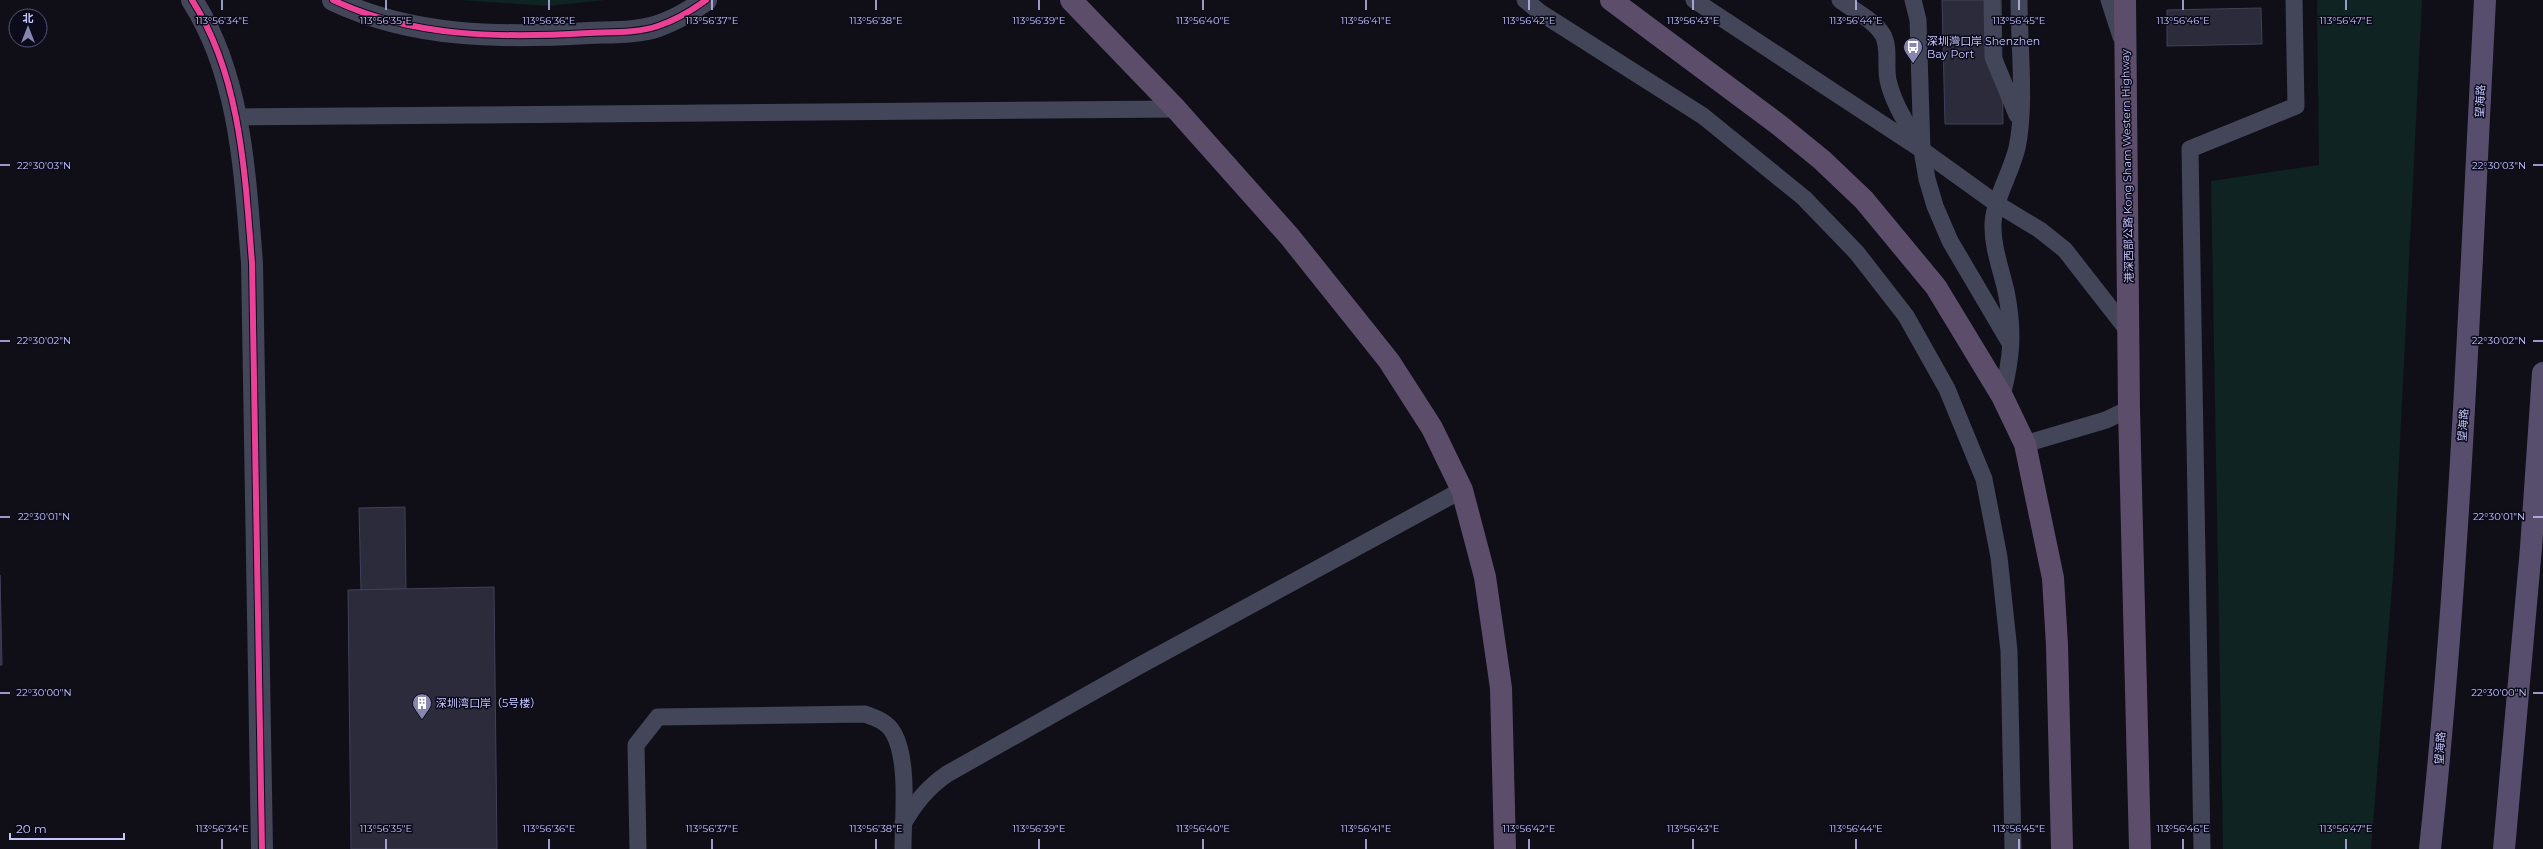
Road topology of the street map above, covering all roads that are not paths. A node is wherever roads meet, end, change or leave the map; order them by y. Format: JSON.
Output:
{"nodes":[{"id":1,"x":192,"y":0,"type":"edge"},
{"id":2,"x":333,"y":0,"type":"edge"},
{"id":3,"x":706,"y":0,"type":"edge"},
{"id":4,"x":1071,"y":0,"type":"edge"},
{"id":5,"x":1525,"y":0,"type":"edge"},
{"id":6,"x":1610,"y":0,"type":"edge"},
{"id":7,"x":1694,"y":0,"type":"edge"},
{"id":8,"x":1840,"y":0,"type":"edge"},
{"id":9,"x":1913,"y":0,"type":"edge"},
{"id":10,"x":1992,"y":0,"type":"edge"},
{"id":11,"x":2019,"y":0,"type":"edge"},
{"id":12,"x":2109,"y":0,"type":"edge"},
{"id":13,"x":2125,"y":0,"type":"edge"},
{"id":14,"x":2294,"y":0,"type":"edge"},
{"id":15,"x":2485,"y":0,"type":"edge"},
{"id":16,"x":2126,"y":50,"type":"junction"},
{"id":17,"x":1176,"y":109,"type":"junction"},
{"id":18,"x":236,"y":117,"type":"junction"},
{"id":19,"x":2020,"y":124,"type":"junction"},
{"id":20,"x":1922,"y":150,"type":"junction"},
{"id":21,"x":1998,"y":204,"type":"junction"},
{"id":22,"x":2129,"y":332,"type":"junction"},
{"id":23,"x":2011,"y":344,"type":"junction"},
{"id":24,"x":2543,"y":373,"type":"edge"},
{"id":25,"x":2002,"y":396,"type":"junction"},
{"id":26,"x":2129,"y":409,"type":"junction"},
{"id":27,"x":2024,"y":444,"type":"junction"},
{"id":28,"x":1462,"y":490,"type":"junction"},
{"id":29,"x":2537,"y":548,"type":"edge"},
{"id":30,"x":903,"y":824,"type":"junction"},
{"id":31,"x":262,"y":849,"type":"edge"},
{"id":32,"x":638,"y":849,"type":"edge"},
{"id":33,"x":903,"y":849,"type":"edge"},
{"id":34,"x":1505,"y":849,"type":"edge"},
{"id":35,"x":2013,"y":849,"type":"edge"},
{"id":36,"x":2062,"y":849,"type":"edge"},
{"id":37,"x":2140,"y":849,"type":"edge"},
{"id":38,"x":2202,"y":849,"type":"edge"},
{"id":39,"x":2430,"y":849,"type":"edge"},
{"id":40,"x":2504,"y":849,"type":"edge"}],
"edges":[{"from":1,"to":18,"type":"street"},
{"from":2,"to":3,"type":"street"},
{"from":4,"to":17,"type":"highway"},
{"from":5,"to":35,"type":"lane"},
{"from":6,"to":25,"type":"highway"},
{"from":7,"to":20,"type":"lane"},
{"from":8,"to":20,"type":"lane"},
{"from":9,"to":20,"type":"lane"},
{"from":10,"to":19,"type":"lane"},
{"from":11,"to":19,"type":"lane"},
{"from":12,"to":16,"type":"lane"},
{"from":13,"to":16,"type":"highway","name":"港深西部公路 Kong Sham Western Highway"},
{"from":14,"to":38,"type":"lane"},
{"from":15,"to":39,"type":"main road","name":"望海路"},
{"from":16,"to":22,"type":"highway","name":"港深西部公路 Kong Sham Western Highway"},
{"from":17,"to":18,"type":"lane"},
{"from":17,"to":28,"type":"highway"},
{"from":18,"to":31,"type":"street"},
{"from":19,"to":21,"type":"lane"},
{"from":20,"to":21,"type":"lane"},
{"from":20,"to":23,"type":"lane"},
{"from":21,"to":22,"type":"lane"},
{"from":21,"to":23,"type":"lane"},
{"from":22,"to":26,"type":"highway","name":"港深西部公路 Kong Sham Western Highway"},
{"from":23,"to":25,"type":"lane"},
{"from":24,"to":29,"type":"main road"},
{"from":25,"to":27,"type":"highway"},
{"from":26,"to":27,"type":"lane"},
{"from":26,"to":37,"type":"highway","name":"港深西部公路 Kong Sham Western Highway"},
{"from":27,"to":36,"type":"highway"},
{"from":28,"to":30,"type":"lane"},
{"from":28,"to":34,"type":"highway"},
{"from":29,"to":40,"type":"main road"},
{"from":30,"to":32,"type":"lane"},
{"from":30,"to":33,"type":"lane"}]}
